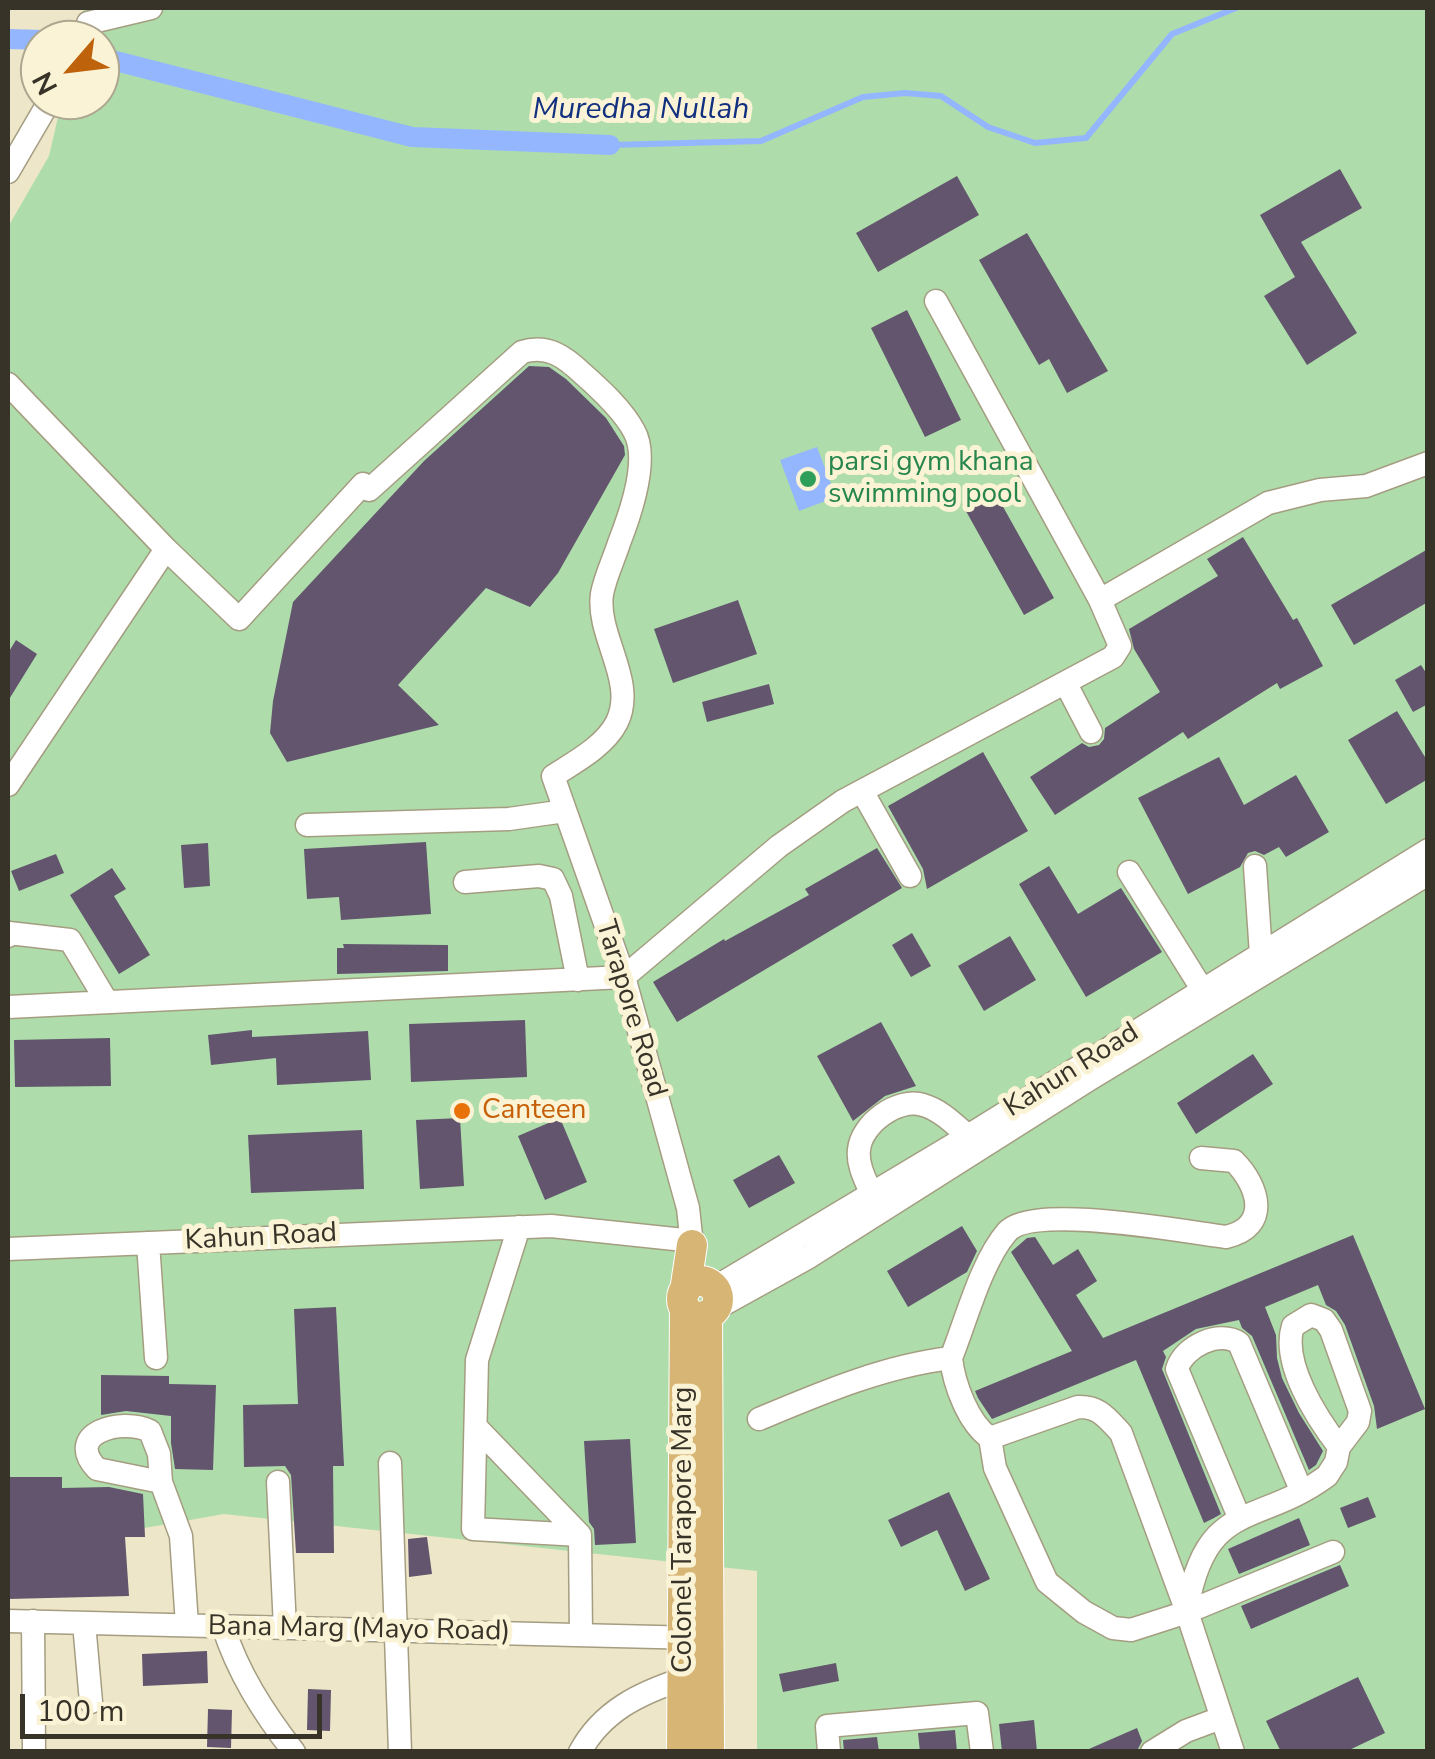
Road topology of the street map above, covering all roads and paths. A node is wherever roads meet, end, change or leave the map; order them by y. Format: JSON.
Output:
{"nodes":[{"id":1,"x":151,"y":8,"type":"edge"},
{"id":2,"x":108,"y":20,"type":"edge"},
{"id":3,"x":38,"y":120,"type":"edge"},
{"id":4,"x":8,"y":172,"type":"edge"},
{"id":5,"x":936,"y":301,"type":"dead end"},
{"id":6,"x":8,"y":384,"type":"edge"},
{"id":7,"x":1428,"y":463,"type":"edge"},
{"id":8,"x":166,"y":549,"type":"junction"},
{"id":9,"x":1100,"y":600,"type":"junction"},
{"id":10,"x":1066,"y":684,"type":"junction"},
{"id":11,"x":1091,"y":732,"type":"dead end"},
{"id":12,"x":8,"y":785,"type":"edge"},
{"id":13,"x":862,"y":791,"type":"junction"},
{"id":14,"x":565,"y":811,"type":"junction"},
{"id":15,"x":307,"y":825,"type":"dead end"},
{"id":16,"x":1428,"y":850,"type":"edge"},
{"id":17,"x":1255,"y":866,"type":"dead end"},
{"id":18,"x":1129,"y":872,"type":"dead end"},
{"id":19,"x":1428,"y":874,"type":"edge"},
{"id":20,"x":910,"y":876,"type":"dead end"},
{"id":21,"x":465,"y":882,"type":"dead end"},
{"id":22,"x":8,"y":936,"type":"edge"},
{"id":23,"x":1261,"y":955,"type":"junction"},
{"id":24,"x":624,"y":978,"type":"junction"},
{"id":25,"x":578,"y":980,"type":"junction"},
{"id":26,"x":8,"y":986,"type":"edge"},
{"id":27,"x":1202,"y":989,"type":"junction"},
{"id":28,"x":107,"y":1002,"type":"junction"},
{"id":29,"x":17,"y":1007,"type":"edge"},
{"id":30,"x":968,"y":1136,"type":"junction"},
{"id":31,"x":1201,"y":1158,"type":"dead end"},
{"id":32,"x":872,"y":1195,"type":"junction"},
{"id":33,"x":519,"y":1227,"type":"junction"},
{"id":34,"x":148,"y":1243,"type":"junction"},
{"id":35,"x":692,"y":1245,"type":"junction"},
{"id":36,"x":8,"y":1249,"type":"edge"},
{"id":37,"x":702,"y":1299,"type":"junction"},
{"id":38,"x":156,"y":1358,"type":"dead end"},
{"id":39,"x":951,"y":1358,"type":"junction"},
{"id":40,"x":759,"y":1419,"type":"dead end"},
{"id":41,"x":476,"y":1428,"type":"junction"},
{"id":42,"x":990,"y":1438,"type":"junction"},
{"id":43,"x":1338,"y":1447,"type":"junction"},
{"id":44,"x":390,"y":1463,"type":"dead end"},
{"id":45,"x":161,"y":1482,"type":"dead end"},
{"id":46,"x":278,"y":1482,"type":"dead end"},
{"id":47,"x":1301,"y":1490,"type":"junction"},
{"id":48,"x":1239,"y":1518,"type":"junction"},
{"id":49,"x":580,"y":1535,"type":"junction"},
{"id":50,"x":1333,"y":1552,"type":"dead end"},
{"id":51,"x":1187,"y":1612,"type":"junction"},
{"id":52,"x":8,"y":1620,"type":"edge"},
{"id":53,"x":33,"y":1621,"type":"junction"},
{"id":54,"x":84,"y":1623,"type":"junction"},
{"id":55,"x":187,"y":1625,"type":"junction"},
{"id":56,"x":222,"y":1626,"type":"junction"},
{"id":57,"x":285,"y":1628,"type":"junction"},
{"id":58,"x":394,"y":1630,"type":"junction"},
{"id":59,"x":581,"y":1636,"type":"junction"},
{"id":60,"x":697,"y":1638,"type":"junction"},
{"id":61,"x":683,"y":1679,"type":"junction"},
{"id":62,"x":91,"y":1702,"type":"dead end"},
{"id":63,"x":1222,"y":1718,"type":"junction"},
{"id":64,"x":34,"y":1752,"type":"edge"},
{"id":65,"x":294,"y":1752,"type":"edge"},
{"id":66,"x":400,"y":1752,"type":"edge"},
{"id":67,"x":580,"y":1752,"type":"edge"},
{"id":68,"x":682,"y":1752,"type":"edge"},
{"id":69,"x":709,"y":1752,"type":"edge"},
{"id":70,"x":828,"y":1752,"type":"edge"},
{"id":71,"x":982,"y":1752,"type":"edge"},
{"id":72,"x":1152,"y":1752,"type":"edge"},
{"id":73,"x":1233,"y":1752,"type":"edge"}],
"edges":[{"from":1,"to":2,"type":"street"},
{"from":3,"to":4,"type":"street"},
{"from":5,"to":9,"type":"street"},
{"from":6,"to":8,"type":"street"},
{"from":7,"to":9,"type":"street"},
{"from":8,"to":12,"type":"street"},
{"from":8,"to":14,"type":"street","name":"Tarapore Road"},
{"from":9,"to":10,"type":"street"},
{"from":10,"to":11,"type":"street"},
{"from":10,"to":13,"type":"street"},
{"from":13,"to":20,"type":"street"},
{"from":13,"to":24,"type":"street"},
{"from":14,"to":15,"type":"street"},
{"from":14,"to":24,"type":"street","name":"Tarapore Road"},
{"from":16,"to":23,"type":"street","name":"Kahun Road"},
{"from":17,"to":23,"type":"street"},
{"from":18,"to":27,"type":"street"},
{"from":19,"to":37,"type":"street","name":"Kahun Road"},
{"from":21,"to":25,"type":"street"},
{"from":22,"to":28,"type":"street"},
{"from":23,"to":27,"type":"street","name":"Kahun Road"},
{"from":24,"to":25,"type":"street"},
{"from":24,"to":35,"type":"street","name":"Tarapore Road"},
{"from":25,"to":28,"type":"street"},
{"from":26,"to":29,"type":"street"},
{"from":27,"to":30,"type":"street","name":"Kahun Road"},
{"from":28,"to":29,"type":"street"},
{"from":30,"to":32,"type":"street","name":"Kahun Road"},
{"from":30,"to":32,"type":"street"},
{"from":31,"to":39,"type":"street"},
{"from":32,"to":37,"type":"street","name":"Kahun Road"},
{"from":33,"to":34,"type":"street","name":"Kahun Road"},
{"from":33,"to":35,"type":"street","name":"Kahun Road"},
{"from":33,"to":41,"type":"street"},
{"from":34,"to":36,"type":"street","name":"Kahun Road"},
{"from":34,"to":38,"type":"street"},
{"from":35,"to":37,"type":"main road"},
{"from":37,"to":60,"type":"main road","name":"Colonel Tarapore Marg"},
{"from":39,"to":40,"type":"street"},
{"from":39,"to":42,"type":"street"},
{"from":41,"to":49,"type":"street"},
{"from":41,"to":49,"type":"street"},
{"from":42,"to":51,"type":"street"},
{"from":42,"to":51,"type":"street"},
{"from":43,"to":43,"type":"street"},
{"from":43,"to":47,"type":"street"},
{"from":44,"to":58,"type":"street"},
{"from":45,"to":55,"type":"street"},
{"from":46,"to":57,"type":"street"},
{"from":47,"to":48,"type":"street"},
{"from":47,"to":48,"type":"street"},
{"from":48,"to":51,"type":"street"},
{"from":49,"to":59,"type":"street"},
{"from":50,"to":51,"type":"street"},
{"from":51,"to":63,"type":"street"},
{"from":52,"to":53,"type":"street","name":"Bana Marg (Mayo Road)"},
{"from":53,"to":54,"type":"street","name":"Bana Marg (Mayo Road)"},
{"from":53,"to":64,"type":"street"},
{"from":54,"to":55,"type":"street","name":"Bana Marg (Mayo Road)"},
{"from":54,"to":62,"type":"street"},
{"from":55,"to":56,"type":"street","name":"Bana Marg (Mayo Road)"},
{"from":56,"to":57,"type":"street","name":"Bana Marg (Mayo Road)"},
{"from":56,"to":65,"type":"street"},
{"from":57,"to":58,"type":"street","name":"Bana Marg (Mayo Road)"},
{"from":58,"to":59,"type":"street","name":"Bana Marg (Mayo Road)"},
{"from":58,"to":66,"type":"street"},
{"from":59,"to":60,"type":"street","name":"Bana Marg (Mayo Road)"},
{"from":60,"to":61,"type":"main road","name":"Colonel Tarapore Marg"},
{"from":60,"to":69,"type":"main road","name":"Colonel Tarapore Marg"},
{"from":61,"to":67,"type":"street"},
{"from":61,"to":68,"type":"main road","name":"Colonel Tarapore Marg"},
{"from":63,"to":72,"type":"street"},
{"from":63,"to":73,"type":"street"},
{"from":70,"to":71,"type":"street"}]}
